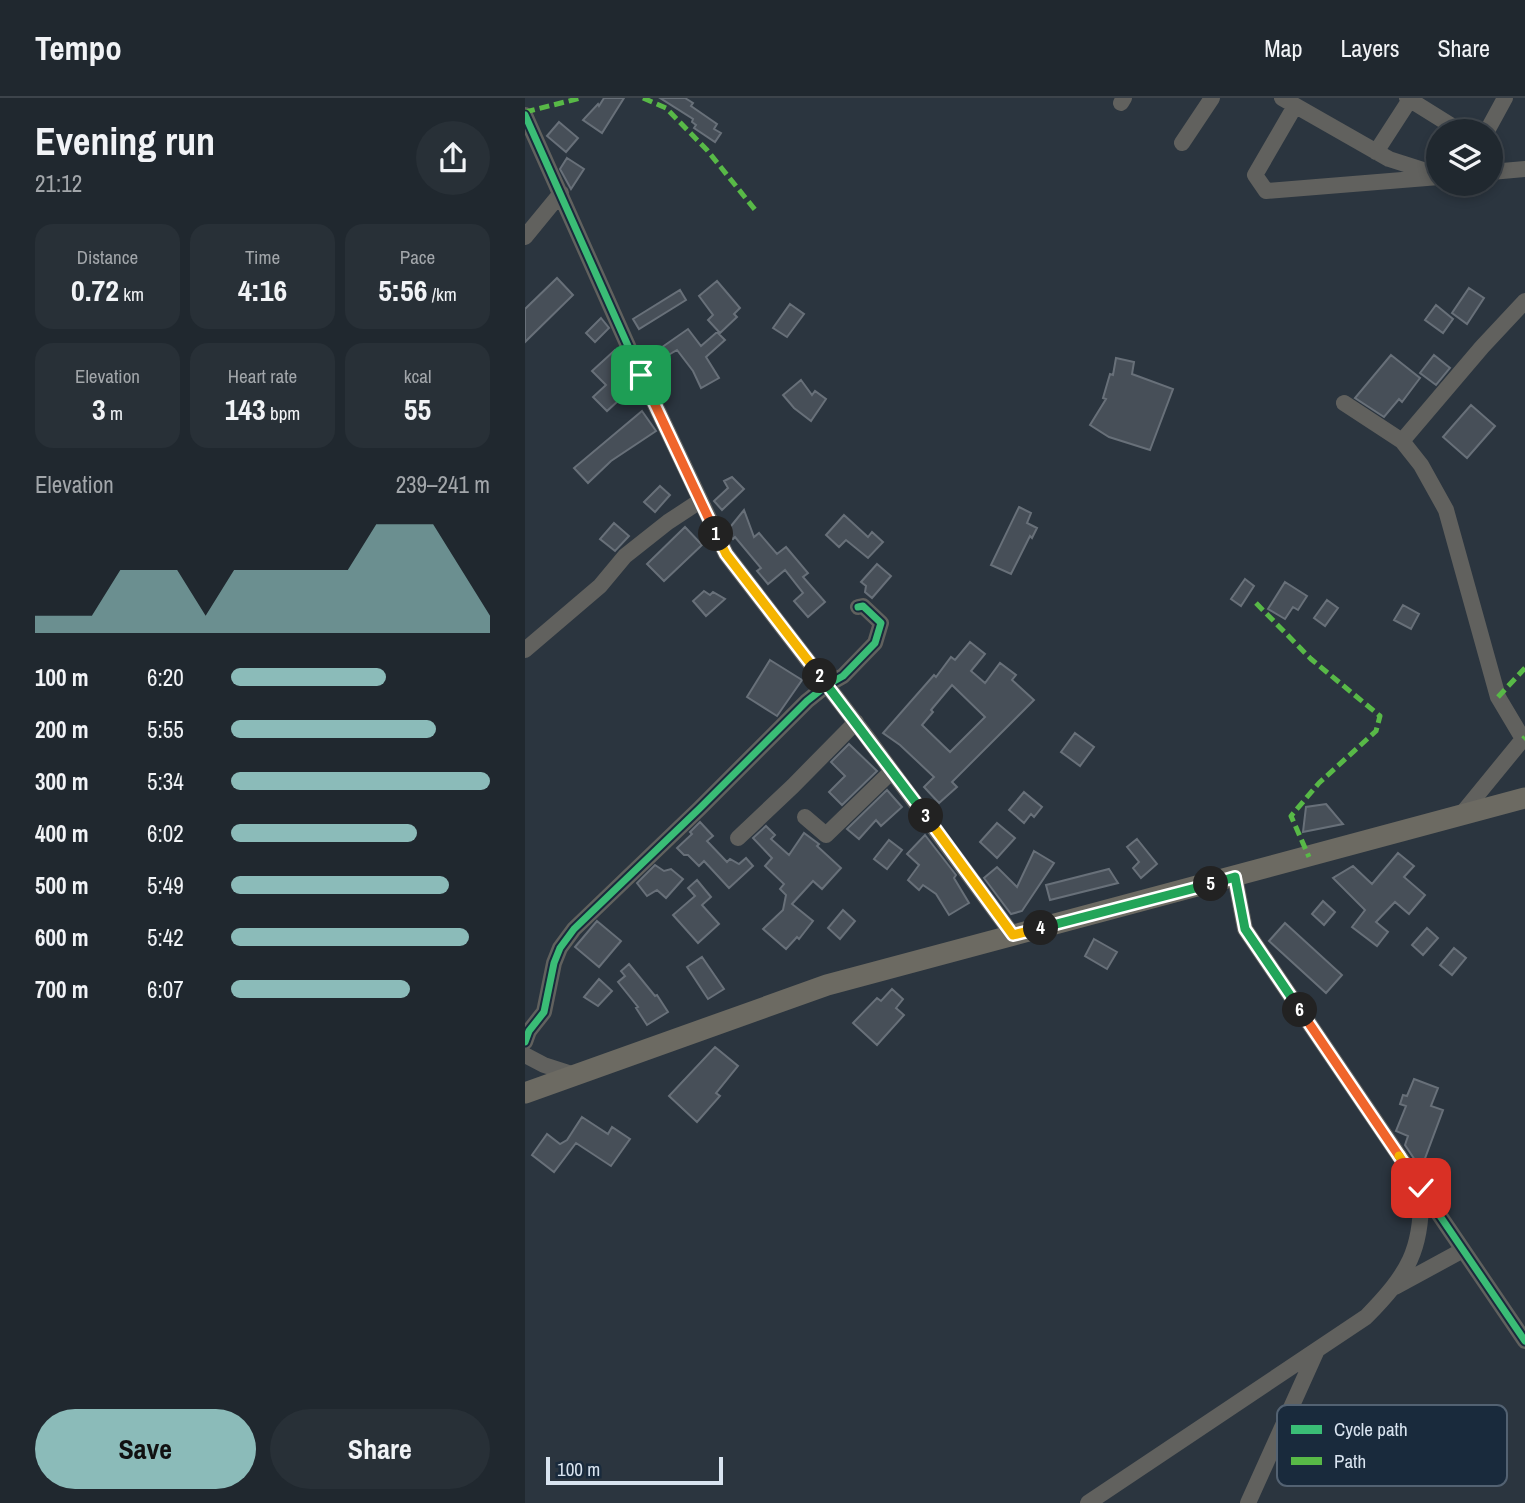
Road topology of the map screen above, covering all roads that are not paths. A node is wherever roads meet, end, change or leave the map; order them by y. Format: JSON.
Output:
{"nodes":[{"id":1,"x":1212,"y":98,"type":"edge"},
{"id":2,"x":1505,"y":98,"type":"edge"},
{"id":3,"x":1410,"y":99,"type":"edge"},
{"id":4,"x":1288,"y":102,"type":"edge"},
{"id":5,"x":525,"y":115,"type":"edge"},
{"id":6,"x":1441,"y":119,"type":"edge"},
{"id":7,"x":1493,"y":119,"type":"edge"},
{"id":8,"x":1182,"y":143,"type":"dead end"},
{"id":9,"x":1376,"y":152,"type":"junction"},
{"id":10,"x":1525,"y":170,"type":"edge"},
{"id":11,"x":1426,"y":172,"type":"edge"},
{"id":12,"x":1503,"y":172,"type":"edge"},
{"id":13,"x":1426,"y":177,"type":"edge"},
{"id":14,"x":561,"y":193,"type":"junction"},
{"id":15,"x":525,"y":237,"type":"edge"},
{"id":16,"x":1525,"y":301,"type":"edge"},
{"id":17,"x":1344,"y":403,"type":"dead end"},
{"id":18,"x":1402,"y":441,"type":"junction"},
{"id":19,"x":700,"y":501,"type":"junction"},
{"id":20,"x":858,"y":607,"type":"dead end"},
{"id":21,"x":525,"y":650,"type":"edge"},
{"id":22,"x":827,"y":685,"type":"junction"},
{"id":23,"x":856,"y":722,"type":"junction"},
{"id":24,"x":892,"y":771,"type":"junction"},
{"id":25,"x":1525,"y":798,"type":"edge"},
{"id":26,"x":1460,"y":816,"type":"junction"},
{"id":27,"x":805,"y":817,"type":"dead end"},
{"id":28,"x":738,"y":838,"type":"dead end"},
{"id":29,"x":1235,"y":877,"type":"junction"},
{"id":30,"x":1013,"y":935,"type":"junction"},
{"id":31,"x":525,"y":1042,"type":"edge"},
{"id":32,"x":525,"y":1055,"type":"edge"},
{"id":33,"x":575,"y":1075,"type":"junction"},
{"id":34,"x":525,"y":1094,"type":"edge"},
{"id":35,"x":1421,"y":1188,"type":"junction"},
{"id":36,"x":1463,"y":1250,"type":"junction"},
{"id":37,"x":1395,"y":1287,"type":"junction"},
{"id":38,"x":1525,"y":1341,"type":"edge"},
{"id":39,"x":1317,"y":1350,"type":"junction"},
{"id":40,"x":1292,"y":1405,"type":"edge"},
{"id":41,"x":1277,"y":1439,"type":"edge"},
{"id":42,"x":1088,"y":1503,"type":"edge"},
{"id":43,"x":1248,"y":1503,"type":"edge"}],
"edges":[{"from":1,"to":8,"type":"street"},
{"from":2,"to":7,"type":"street"},
{"from":3,"to":6,"type":"street"},
{"from":3,"to":9,"type":"street"},
{"from":4,"to":9,"type":"street"},
{"from":4,"to":13,"type":"street"},
{"from":5,"to":14,"type":"street"},
{"from":9,"to":11,"type":"street"},
{"from":10,"to":12,"type":"street"},
{"from":14,"to":15,"type":"street"},
{"from":14,"to":19,"type":"street"},
{"from":16,"to":18,"type":"street"},
{"from":17,"to":18,"type":"street"},
{"from":18,"to":26,"type":"street"},
{"from":19,"to":21,"type":"street"},
{"from":19,"to":22,"type":"street"},
{"from":20,"to":22,"type":"street"},
{"from":22,"to":23,"type":"street"},
{"from":22,"to":31,"type":"street"},
{"from":23,"to":24,"type":"street"},
{"from":23,"to":28,"type":"street"},
{"from":24,"to":27,"type":"street"},
{"from":24,"to":30,"type":"street"},
{"from":25,"to":26,"type":"main road"},
{"from":26,"to":29,"type":"main road"},
{"from":29,"to":30,"type":"main road"},
{"from":29,"to":35,"type":"street"},
{"from":30,"to":33,"type":"main road"},
{"from":32,"to":33,"type":"street"},
{"from":33,"to":34,"type":"main road"},
{"from":35,"to":36,"type":"street"},
{"from":35,"to":37,"type":"street"},
{"from":36,"to":37,"type":"street"},
{"from":36,"to":38,"type":"street"},
{"from":37,"to":39,"type":"street"},
{"from":39,"to":40,"type":"street"},
{"from":39,"to":42,"type":"street"},
{"from":41,"to":43,"type":"street"}]}
